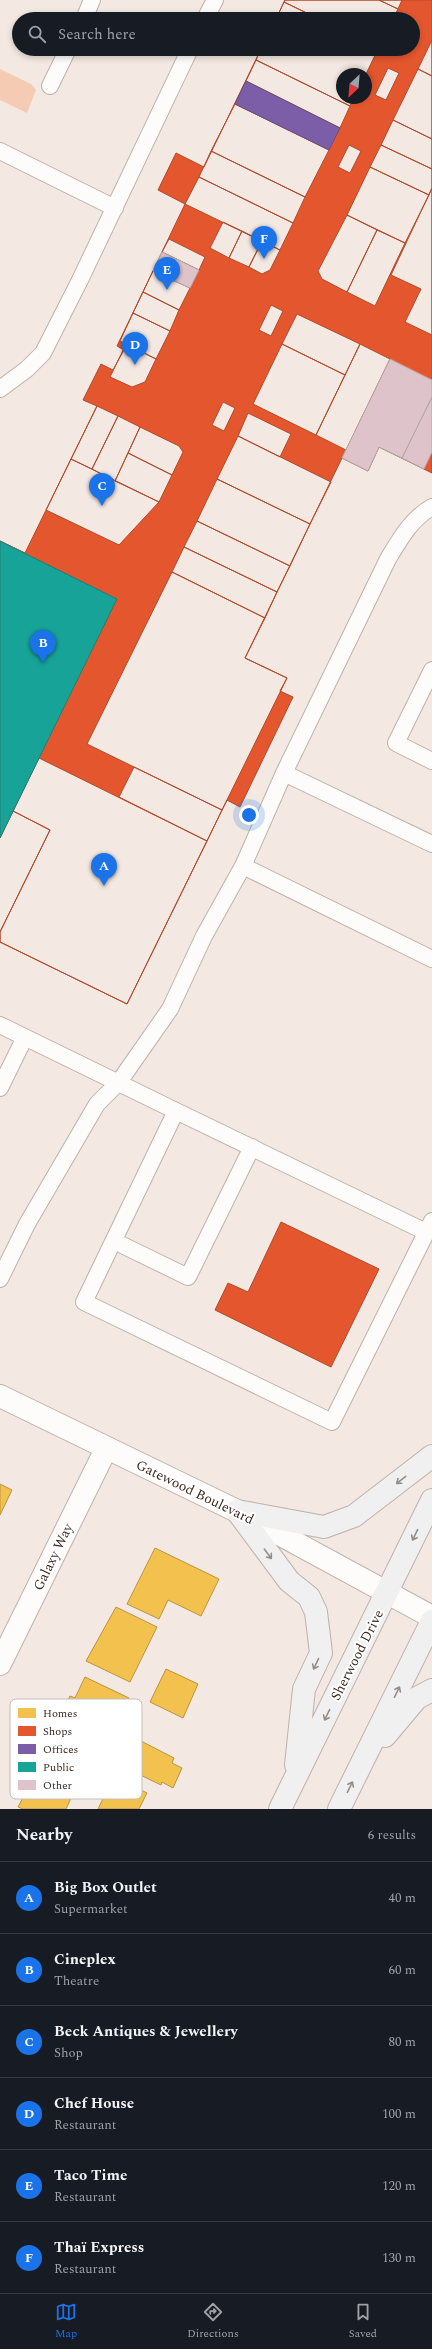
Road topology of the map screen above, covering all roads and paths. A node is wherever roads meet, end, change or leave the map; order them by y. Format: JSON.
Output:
{"nodes":[{"id":1,"x":92,"y":0,"type":"edge"},
{"id":2,"x":215,"y":0,"type":"edge"},
{"id":3,"x":87,"y":12,"type":"edge"},
{"id":4,"x":209,"y":12,"type":"edge"},
{"id":5,"x":65,"y":56,"type":"edge"},
{"id":6,"x":187,"y":56,"type":"edge"},
{"id":7,"x":50,"y":86,"type":"dead end"},
{"id":8,"x":0,"y":151,"type":"edge"},
{"id":9,"x":115,"y":208,"type":"junction"},
{"id":10,"x":0,"y":389,"type":"edge"},
{"id":11,"x":432,"y":509,"type":"edge"},
{"id":12,"x":432,"y":670,"type":"edge"},
{"id":13,"x":432,"y":761,"type":"edge"},
{"id":14,"x":284,"y":774,"type":"junction"},
{"id":15,"x":432,"y":844,"type":"edge"},
{"id":16,"x":243,"y":866,"type":"junction"},
{"id":17,"x":432,"y":959,"type":"edge"},
{"id":18,"x":0,"y":1025,"type":"edge"},
{"id":19,"x":25,"y":1037,"type":"junction"},
{"id":20,"x":119,"y":1082,"type":"junction"},
{"id":21,"x":0,"y":1088,"type":"edge"},
{"id":22,"x":176,"y":1111,"type":"junction"},
{"id":23,"x":252,"y":1147,"type":"junction"},
{"id":24,"x":429,"y":1226,"type":"edge"},
{"id":25,"x":114,"y":1241,"type":"junction"},
{"id":26,"x":0,"y":1279,"type":"edge"},
{"id":27,"x":0,"y":1396,"type":"edge"},
{"id":28,"x":106,"y":1449,"type":"junction"},
{"id":29,"x":432,"y":1456,"type":"edge"},
{"id":30,"x":432,"y":1500,"type":"edge"},
{"id":31,"x":237,"y":1511,"type":"junction"},
{"id":32,"x":388,"y":1593,"type":"junction"},
{"id":33,"x":432,"y":1617,"type":"edge"},
{"id":34,"x":432,"y":1621,"type":"edge"},
{"id":35,"x":0,"y":1664,"type":"edge"},
{"id":36,"x":432,"y":1690,"type":"edge"},
{"id":37,"x":361,"y":1765,"type":"junction"},
{"id":38,"x":295,"y":1779,"type":"junction"},
{"id":39,"x":280,"y":1809,"type":"edge"},
{"id":40,"x":339,"y":1809,"type":"edge"}],
"edges":[{"from":1,"to":3,"type":"lane"},
{"from":2,"to":4,"type":"lane"},
{"from":5,"to":7,"type":"lane"},
{"from":6,"to":9,"type":"lane"},
{"from":8,"to":9,"type":"lane"},
{"from":9,"to":10,"type":"lane"},
{"from":11,"to":14,"type":"lane"},
{"from":12,"to":13,"type":"lane"},
{"from":14,"to":15,"type":"lane"},
{"from":14,"to":16,"type":"lane"},
{"from":16,"to":17,"type":"lane"},
{"from":16,"to":20,"type":"lane"},
{"from":18,"to":19,"type":"lane"},
{"from":19,"to":20,"type":"lane"},
{"from":19,"to":21,"type":"lane"},
{"from":20,"to":22,"type":"lane"},
{"from":20,"to":26,"type":"lane"},
{"from":22,"to":23,"type":"lane"},
{"from":22,"to":25,"type":"lane"},
{"from":23,"to":24,"type":"lane"},
{"from":23,"to":25,"type":"lane"},
{"from":24,"to":25,"type":"lane"},
{"from":27,"to":28,"type":"street","name":"Gatewood Boulevard"},
{"from":28,"to":31,"type":"street","name":"Gatewood Boulevard"},
{"from":28,"to":35,"type":"street","name":"Galaxy Way"},
{"from":29,"to":31,"type":"main road","one_way":true},
{"from":30,"to":32,"type":"main road","name":"Sherwood Drive","one_way":true},
{"from":31,"to":32,"type":"street","name":"Gatewood Boulevard"},
{"from":31,"to":38,"type":"main road","one_way":true},
{"from":32,"to":33,"type":"street","name":"Gatewood Boulevard"},
{"from":32,"to":38,"type":"main road","name":"Sherwood Drive","one_way":true},
{"from":37,"to":34,"type":"main road","one_way":true},
{"from":36,"to":37,"type":"main road"},
{"from":40,"to":37,"type":"main road","one_way":true},
{"from":38,"to":39,"type":"main road","name":"Sherwood Drive"}]}
